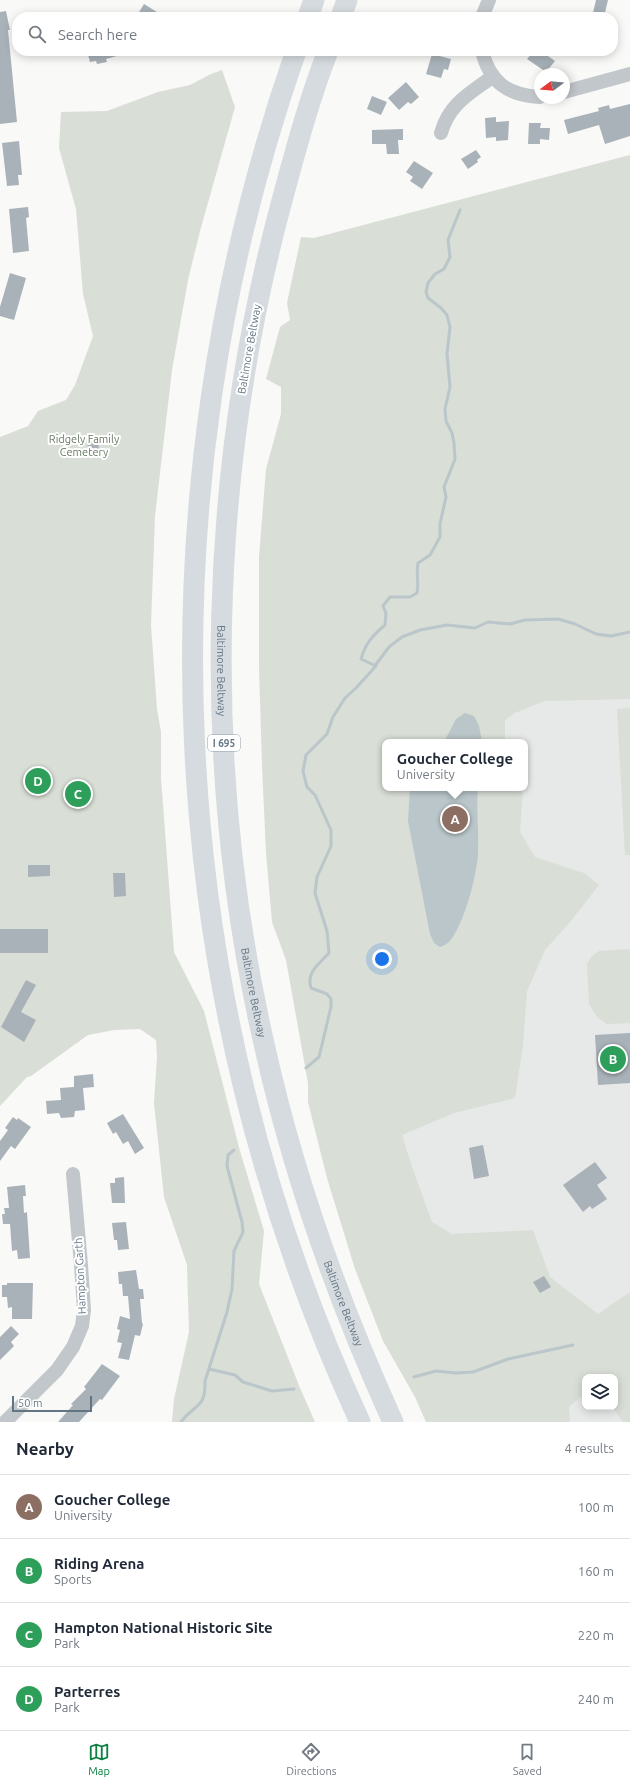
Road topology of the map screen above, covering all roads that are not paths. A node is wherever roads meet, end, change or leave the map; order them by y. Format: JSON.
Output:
{"nodes":[{"id":1,"x":314,"y":0,"type":"edge"},
{"id":2,"x":347,"y":0,"type":"edge"},
{"id":3,"x":489,"y":0,"type":"edge"},
{"id":4,"x":310,"y":12,"type":"edge"},
{"id":5,"x":343,"y":12,"type":"edge"},
{"id":6,"x":484,"y":12,"type":"edge"},
{"id":7,"x":294,"y":56,"type":"edge"},
{"id":8,"x":326,"y":56,"type":"edge"},
{"id":9,"x":484,"y":56,"type":"edge"},
{"id":10,"x":630,"y":74,"type":"edge"},
{"id":11,"x":492,"y":77,"type":"junction"},
{"id":12,"x":570,"y":90,"type":"edge"},
{"id":13,"x":534,"y":96,"type":"edge"},
{"id":14,"x":441,"y":133,"type":"dead end"},
{"id":15,"x":73,"y":1174,"type":"dead end"},
{"id":16,"x":5,"y":1422,"type":"edge"},
{"id":17,"x":360,"y":1422,"type":"edge"},
{"id":18,"x":393,"y":1422,"type":"edge"}],
"edges":[{"from":1,"to":4,"type":"highway"},
{"from":2,"to":5,"type":"highway"},
{"from":3,"to":6,"type":"street"},
{"from":7,"to":17,"type":"highway","number":"I 695"},
{"from":8,"to":18,"type":"highway","name":"Baltimore Beltway","number":"I 695"},
{"from":9,"to":11,"type":"street"},
{"from":10,"to":12,"type":"street"},
{"from":11,"to":13,"type":"street"},
{"from":11,"to":14,"type":"street"},
{"from":15,"to":16,"type":"street","name":"Hampton Garth"}]}
